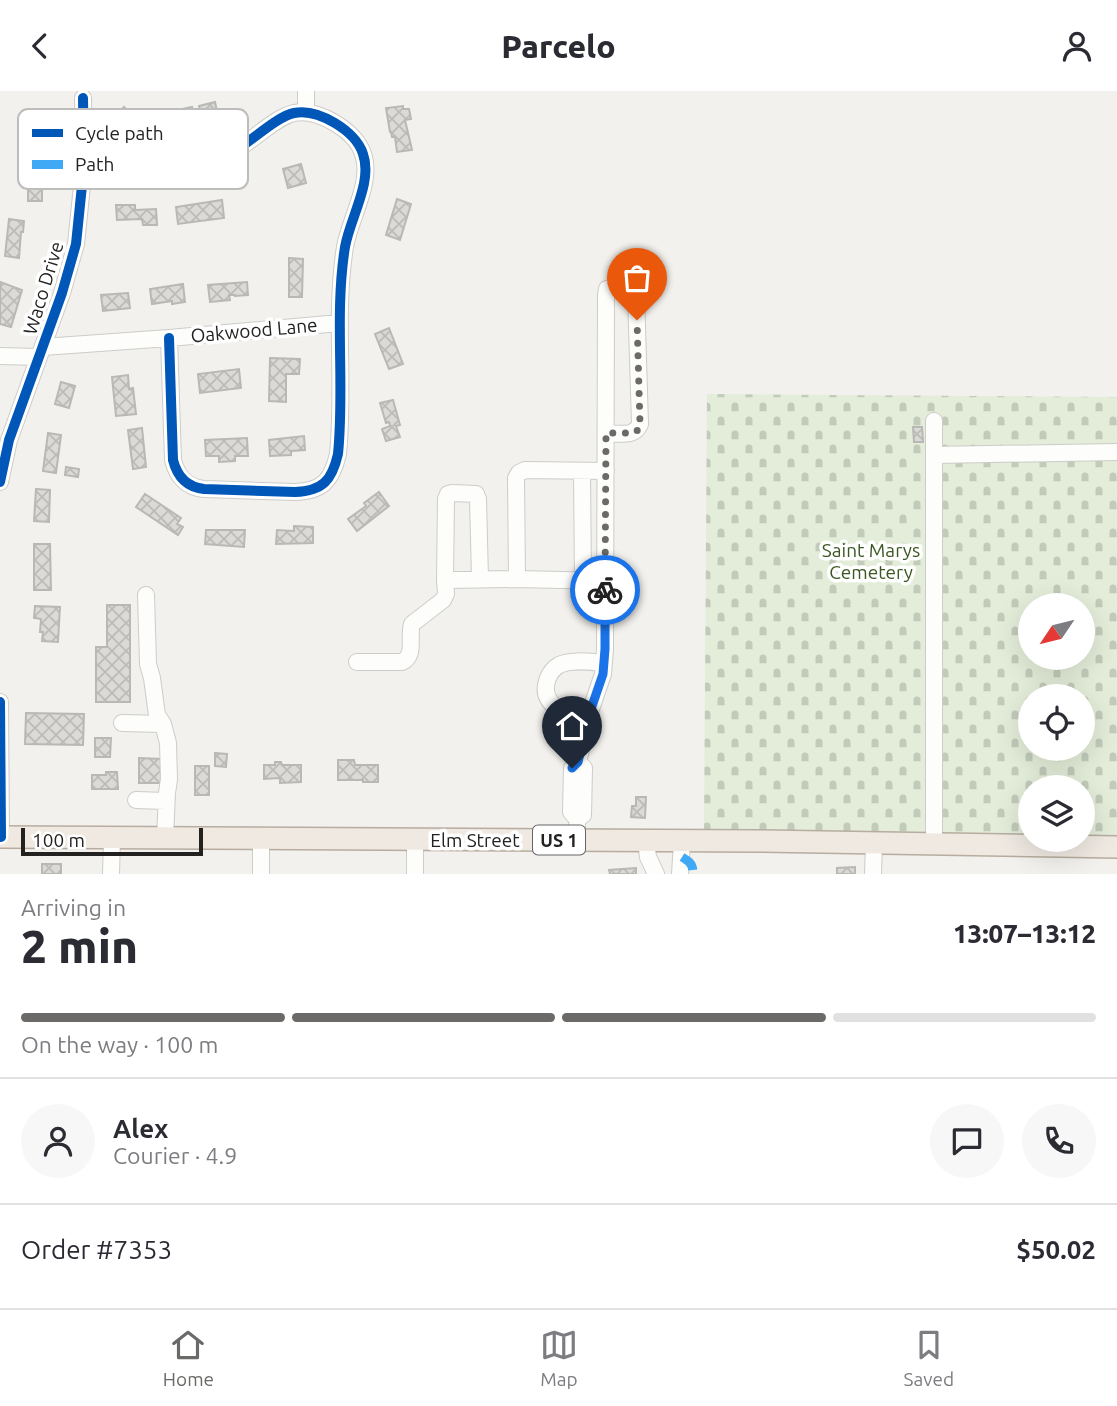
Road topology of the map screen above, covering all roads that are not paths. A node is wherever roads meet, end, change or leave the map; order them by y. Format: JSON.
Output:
{"nodes":[{"id":1,"x":306,"y":91,"type":"edge"},
{"id":2,"x":83,"y":98,"type":"dead end"},
{"id":3,"x":83,"y":109,"type":"edge"},
{"id":4,"x":306,"y":112,"type":"junction"},
{"id":5,"x":248,"y":142,"type":"edge"},
{"id":6,"x":82,"y":189,"type":"edge"},
{"id":7,"x":340,"y":323,"type":"junction"},
{"id":8,"x":169,"y":338,"type":"junction"},
{"id":9,"x":41,"y":352,"type":"junction"},
{"id":10,"x":0,"y":356,"type":"edge"},
{"id":11,"x":934,"y":421,"type":"dead end"},
{"id":12,"x":606,"y":433,"type":"junction"},
{"id":13,"x":1117,"y":452,"type":"edge"},
{"id":14,"x":934,"y":455,"type":"junction"},
{"id":15,"x":582,"y":471,"type":"junction"},
{"id":16,"x":606,"y":471,"type":"junction"},
{"id":17,"x":0,"y":482,"type":"edge"},
{"id":18,"x":480,"y":579,"type":"junction"},
{"id":19,"x":517,"y":579,"type":"junction"},
{"id":20,"x":445,"y":580,"type":"junction"},
{"id":21,"x":583,"y":581,"type":"junction"},
{"id":22,"x":605,"y":581,"type":"junction"},
{"id":23,"x":146,"y":595,"type":"dead end"},
{"id":24,"x":357,"y":662,"type":"dead end"},
{"id":25,"x":604,"y":663,"type":"junction"},
{"id":26,"x":0,"y":702,"type":"edge"},
{"id":27,"x":587,"y":722,"type":"junction"},
{"id":28,"x":122,"y":723,"type":"dead end"},
{"id":29,"x":163,"y":724,"type":"junction"},
{"id":30,"x":136,"y":800,"type":"dead end"},
{"id":31,"x":166,"y":800,"type":"junction"},
{"id":32,"x":0,"y":837,"type":"edge"},
{"id":33,"x":111,"y":838,"type":"junction"},
{"id":34,"x":165,"y":838,"type":"junction"},
{"id":35,"x":261,"y":838,"type":"junction"},
{"id":36,"x":415,"y":839,"type":"junction"},
{"id":37,"x":578,"y":840,"type":"junction"},
{"id":38,"x":646,"y":841,"type":"junction"},
{"id":39,"x":682,"y":842,"type":"junction"},
{"id":40,"x":874,"y":843,"type":"junction"},
{"id":41,"x":934,"y":844,"type":"junction"},
{"id":42,"x":1117,"y":847,"type":"edge"},
{"id":43,"x":111,"y":874,"type":"edge"},
{"id":44,"x":261,"y":874,"type":"edge"},
{"id":45,"x":415,"y":874,"type":"edge"},
{"id":46,"x":656,"y":874,"type":"edge"},
{"id":47,"x":680,"y":874,"type":"edge"},
{"id":48,"x":873,"y":874,"type":"edge"}],
"edges":[{"from":1,"to":4,"type":"street"},
{"from":2,"to":3,"type":"street","name":"Waco Drive"},
{"from":4,"to":5,"type":"street"},
{"from":4,"to":7,"type":"street"},
{"from":6,"to":9,"type":"street","name":"Waco Drive"},
{"from":7,"to":8,"type":"street","name":"Oakwood Lane"},
{"from":7,"to":8,"type":"street"},
{"from":8,"to":9,"type":"street","name":"Oakwood Lane"},
{"from":9,"to":10,"type":"street","name":"Oakwood Lane"},
{"from":9,"to":17,"type":"street","name":"Waco Drive"},
{"from":11,"to":14,"type":"street"},
{"from":12,"to":12,"type":"street"},
{"from":12,"to":16,"type":"street"},
{"from":13,"to":14,"type":"street"},
{"from":14,"to":41,"type":"street"},
{"from":15,"to":16,"type":"street"},
{"from":15,"to":19,"type":"street"},
{"from":15,"to":21,"type":"street"},
{"from":16,"to":22,"type":"street"},
{"from":18,"to":19,"type":"street"},
{"from":18,"to":20,"type":"street"},
{"from":18,"to":20,"type":"street"},
{"from":19,"to":21,"type":"street"},
{"from":20,"to":24,"type":"street"},
{"from":21,"to":22,"type":"street"},
{"from":22,"to":25,"type":"street"},
{"from":23,"to":29,"type":"street"},
{"from":25,"to":27,"type":"street"},
{"from":25,"to":27,"type":"street"},
{"from":26,"to":32,"type":"street"},
{"from":27,"to":37,"type":"street"},
{"from":28,"to":29,"type":"street"},
{"from":29,"to":31,"type":"street"},
{"from":30,"to":31,"type":"street"},
{"from":31,"to":34,"type":"street"},
{"from":32,"to":33,"type":"main road","name":"Elm Street","number":"US 1"},
{"from":33,"to":34,"type":"main road","name":"Elm Street","number":"US 1"},
{"from":33,"to":43,"type":"street"},
{"from":34,"to":35,"type":"main road","name":"Elm Street","number":"US 1"},
{"from":35,"to":36,"type":"main road","name":"Elm Street","number":"US 1"},
{"from":35,"to":44,"type":"street"},
{"from":36,"to":37,"type":"main road","name":"Elm Street","number":"US 1"},
{"from":36,"to":45,"type":"street"},
{"from":37,"to":38,"type":"main road","name":"Elm Street","number":"US 1"},
{"from":38,"to":39,"type":"main road","name":"Elm Street","number":"US 1"},
{"from":38,"to":46,"type":"street"},
{"from":39,"to":40,"type":"main road","name":"Elm Street","number":"US 1"},
{"from":39,"to":47,"type":"street"},
{"from":40,"to":41,"type":"main road","name":"Elm Street","number":"US 1"},
{"from":40,"to":48,"type":"street"},
{"from":41,"to":42,"type":"main road","name":"Elm Street","number":"US 1"}]}
